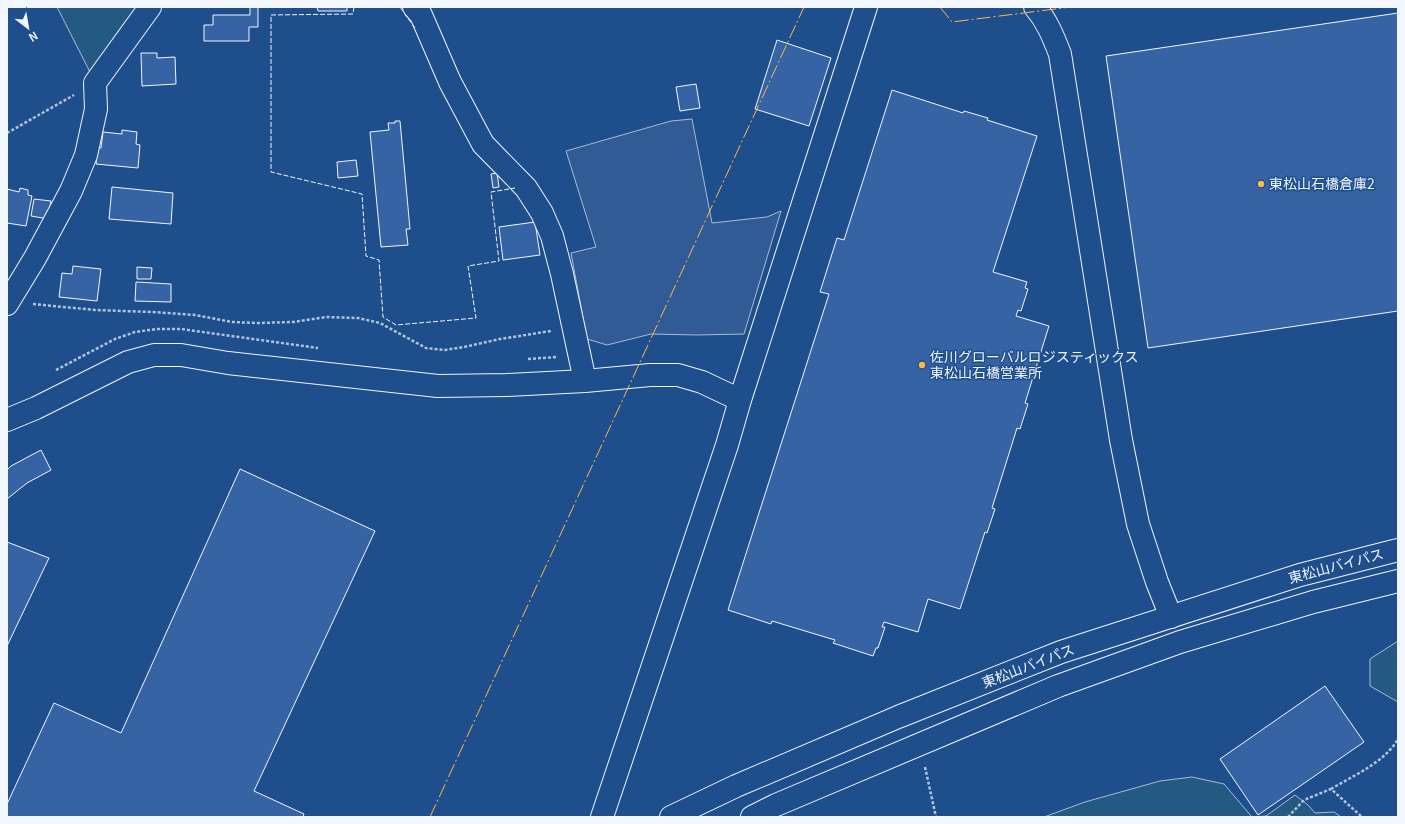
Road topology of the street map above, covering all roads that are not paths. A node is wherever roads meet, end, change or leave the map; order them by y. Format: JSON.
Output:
{"nodes":[{"id":1,"x":150,"y":7,"type":"edge"},
{"id":2,"x":414,"y":7,"type":"edge"},
{"id":3,"x":866,"y":7,"type":"edge"},
{"id":4,"x":1035,"y":7,"type":"edge"},
{"id":5,"x":8,"y":303,"type":"edge"},
{"id":6,"x":585,"y":381,"type":"junction"},
{"id":7,"x":740,"y":400,"type":"junction"},
{"id":8,"x":7,"y":420,"type":"edge"},
{"id":9,"x":1398,"y":550,"type":"edge"},
{"id":10,"x":1398,"y":582,"type":"edge"},
{"id":11,"x":1171,"y":617,"type":"junction"},
{"id":12,"x":602,"y":817,"type":"edge"},
{"id":13,"x":671,"y":817,"type":"edge"},
{"id":14,"x":752,"y":817,"type":"edge"}],
"edges":[{"from":1,"to":5,"type":"main road"},
{"from":2,"to":6,"type":"main road"},
{"from":3,"to":7,"type":"main road"},
{"from":4,"to":11,"type":"main road"},
{"from":6,"to":7,"type":"main road"},
{"from":6,"to":8,"type":"main road"},
{"from":7,"to":12,"type":"main road"},
{"from":9,"to":11,"type":"main road","name":"東松山バイパス"},
{"from":10,"to":14,"type":"main road","name":"東松山バイパス"},
{"from":11,"to":13,"type":"main road","name":"東松山バイパス"}]}
